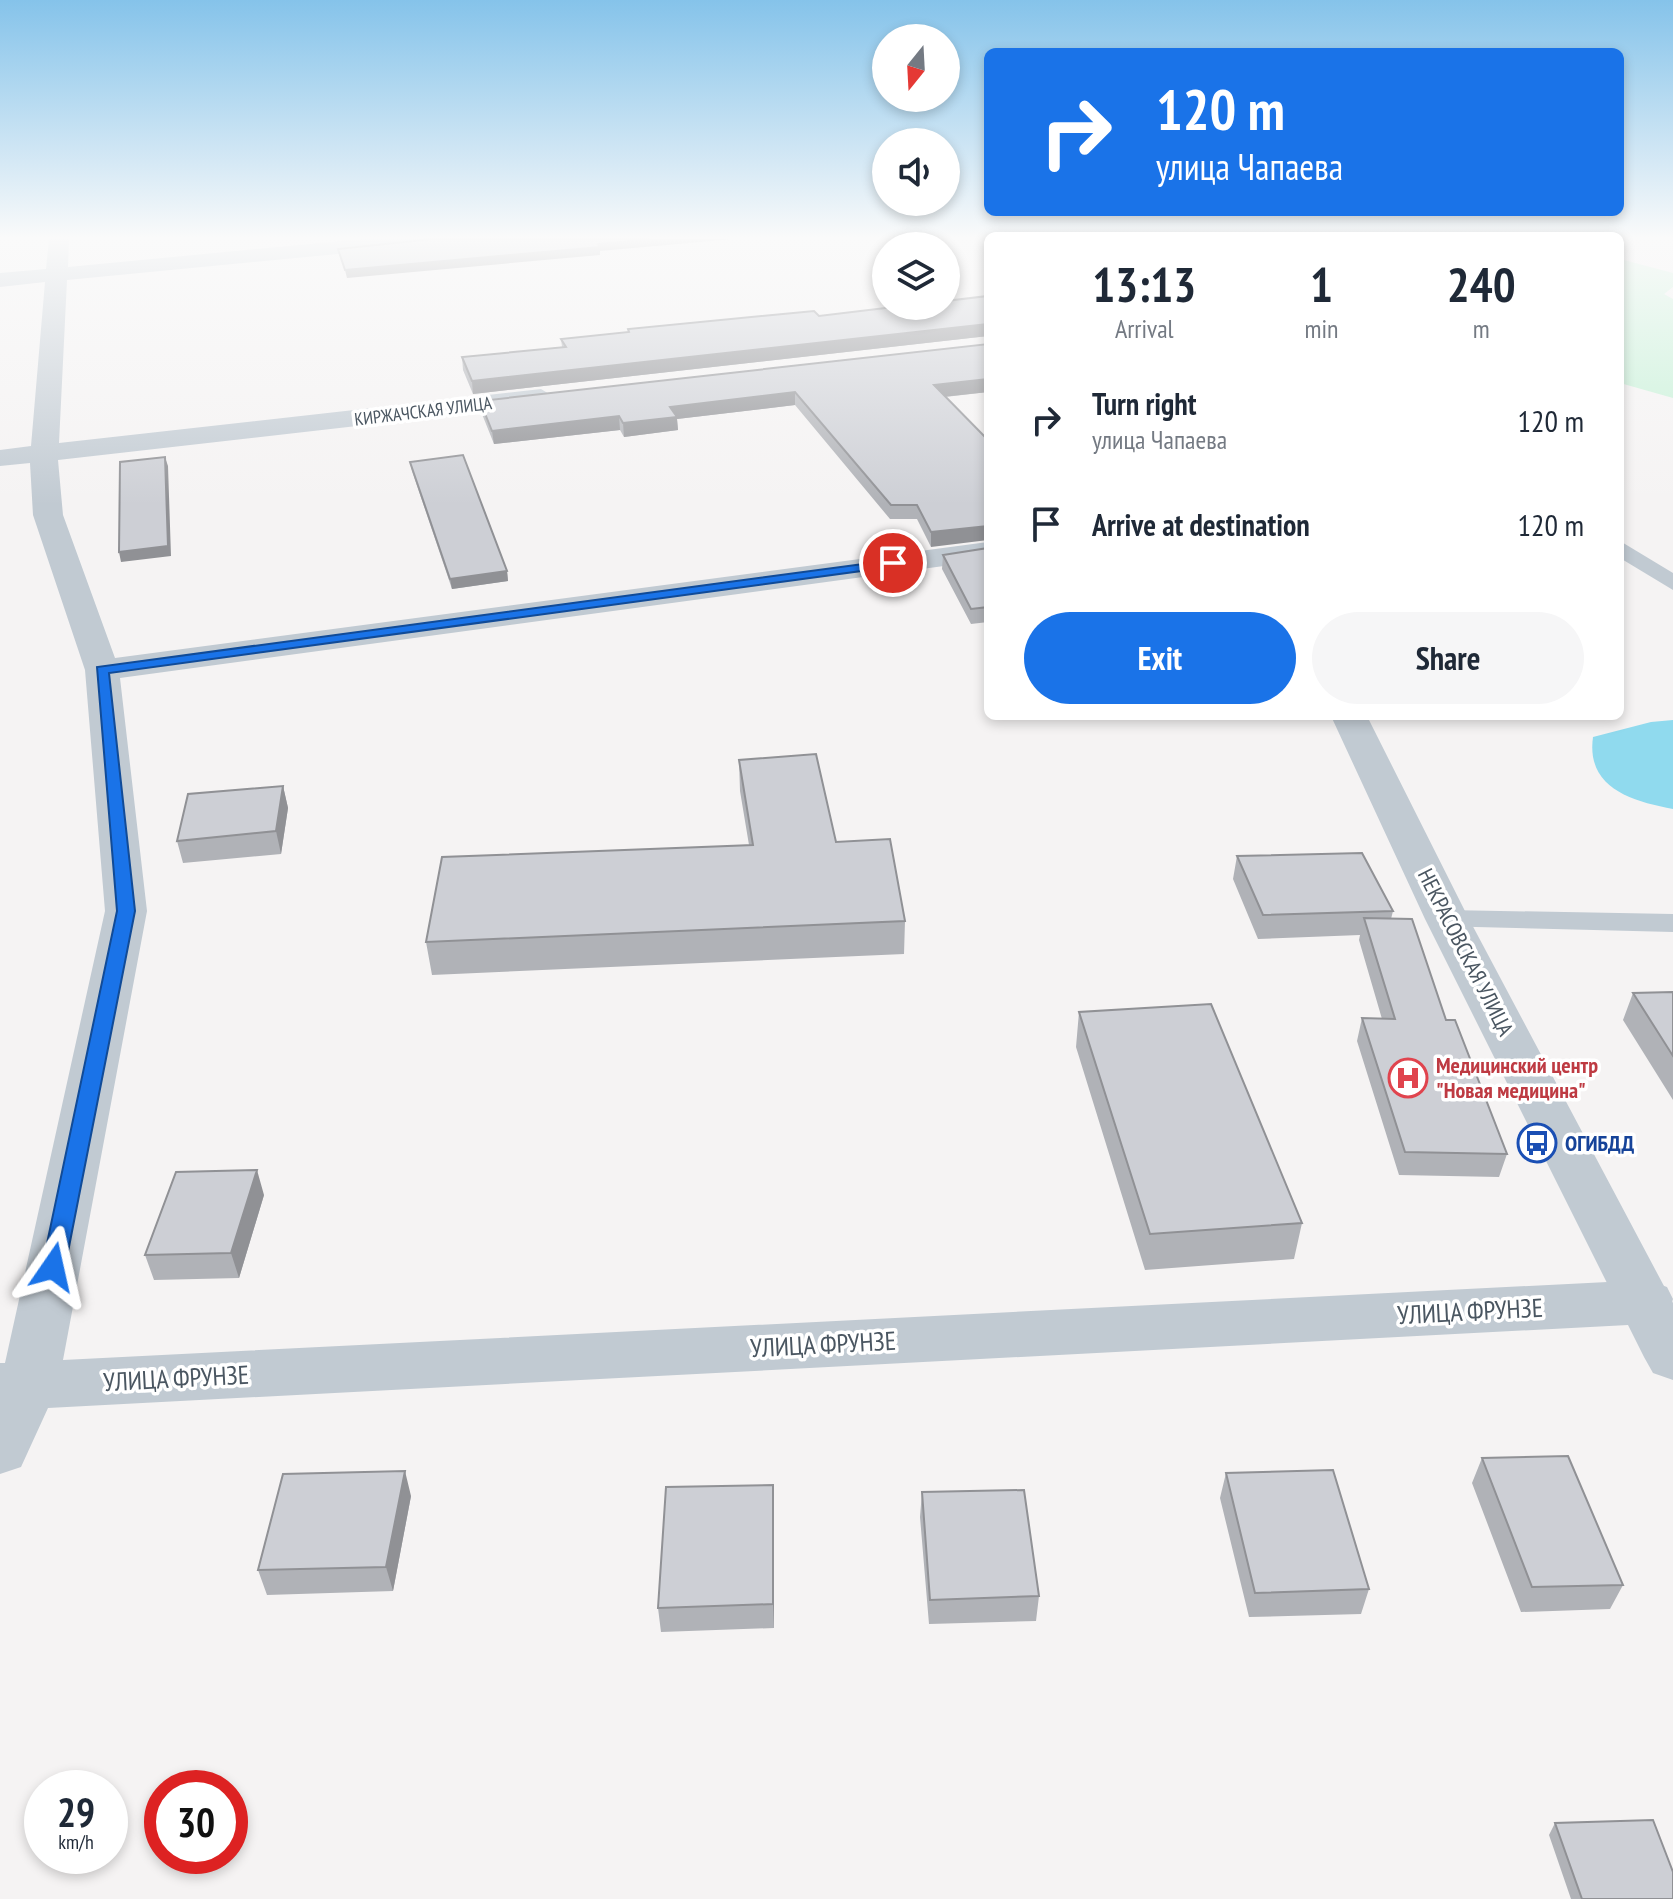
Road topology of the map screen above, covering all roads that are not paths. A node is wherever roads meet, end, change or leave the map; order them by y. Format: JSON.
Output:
{"nodes":[{"id":1,"x":53,"y":328,"type":"edge"},
{"id":2,"x":563,"y":395,"type":"edge"},
{"id":3,"x":44,"y":455,"type":"junction"},
{"id":4,"x":0,"y":458,"type":"edge"},
{"id":5,"x":1624,"y":551,"type":"edge"},
{"id":6,"x":984,"y":552,"type":"edge"},
{"id":7,"x":1673,"y":583,"type":"edge"},
{"id":8,"x":102,"y":670,"type":"junction"},
{"id":9,"x":1351,"y":720,"type":"edge"},
{"id":10,"x":1447,"y":919,"type":"junction"},
{"id":11,"x":1673,"y":923,"type":"edge"},
{"id":12,"x":1647,"y":1302,"type":"junction"},
{"id":13,"x":1673,"y":1357,"type":"edge"},
{"id":14,"x":14,"y":1386,"type":"edge"},
{"id":15,"x":0,"y":1449,"type":"edge"}],
"edges":[{"from":1,"to":3,"type":"street"},
{"from":2,"to":3,"type":"street","name":"КИРЖАЧСКАЯ УЛИЦА"},
{"from":3,"to":4,"type":"street","name":"КИРЖАЧСКАЯ УЛИЦА"},
{"from":3,"to":8,"type":"street"},
{"from":5,"to":7,"type":"lane"},
{"from":6,"to":8,"type":"street"},
{"from":8,"to":14,"type":"street"},
{"from":9,"to":10,"type":"street","name":"НЕКРАСОВСКАЯ УЛИЦА"},
{"from":10,"to":11,"type":"lane"},
{"from":10,"to":12,"type":"street","name":"НЕКРАСОВСКАЯ УЛИЦА"},
{"from":12,"to":13,"type":"street","name":"НЕКРАСОВСКАЯ УЛИЦА"},
{"from":12,"to":14,"type":"street","name":"УЛИЦА ФРУНЗЕ"},
{"from":14,"to":15,"type":"street"}]}
